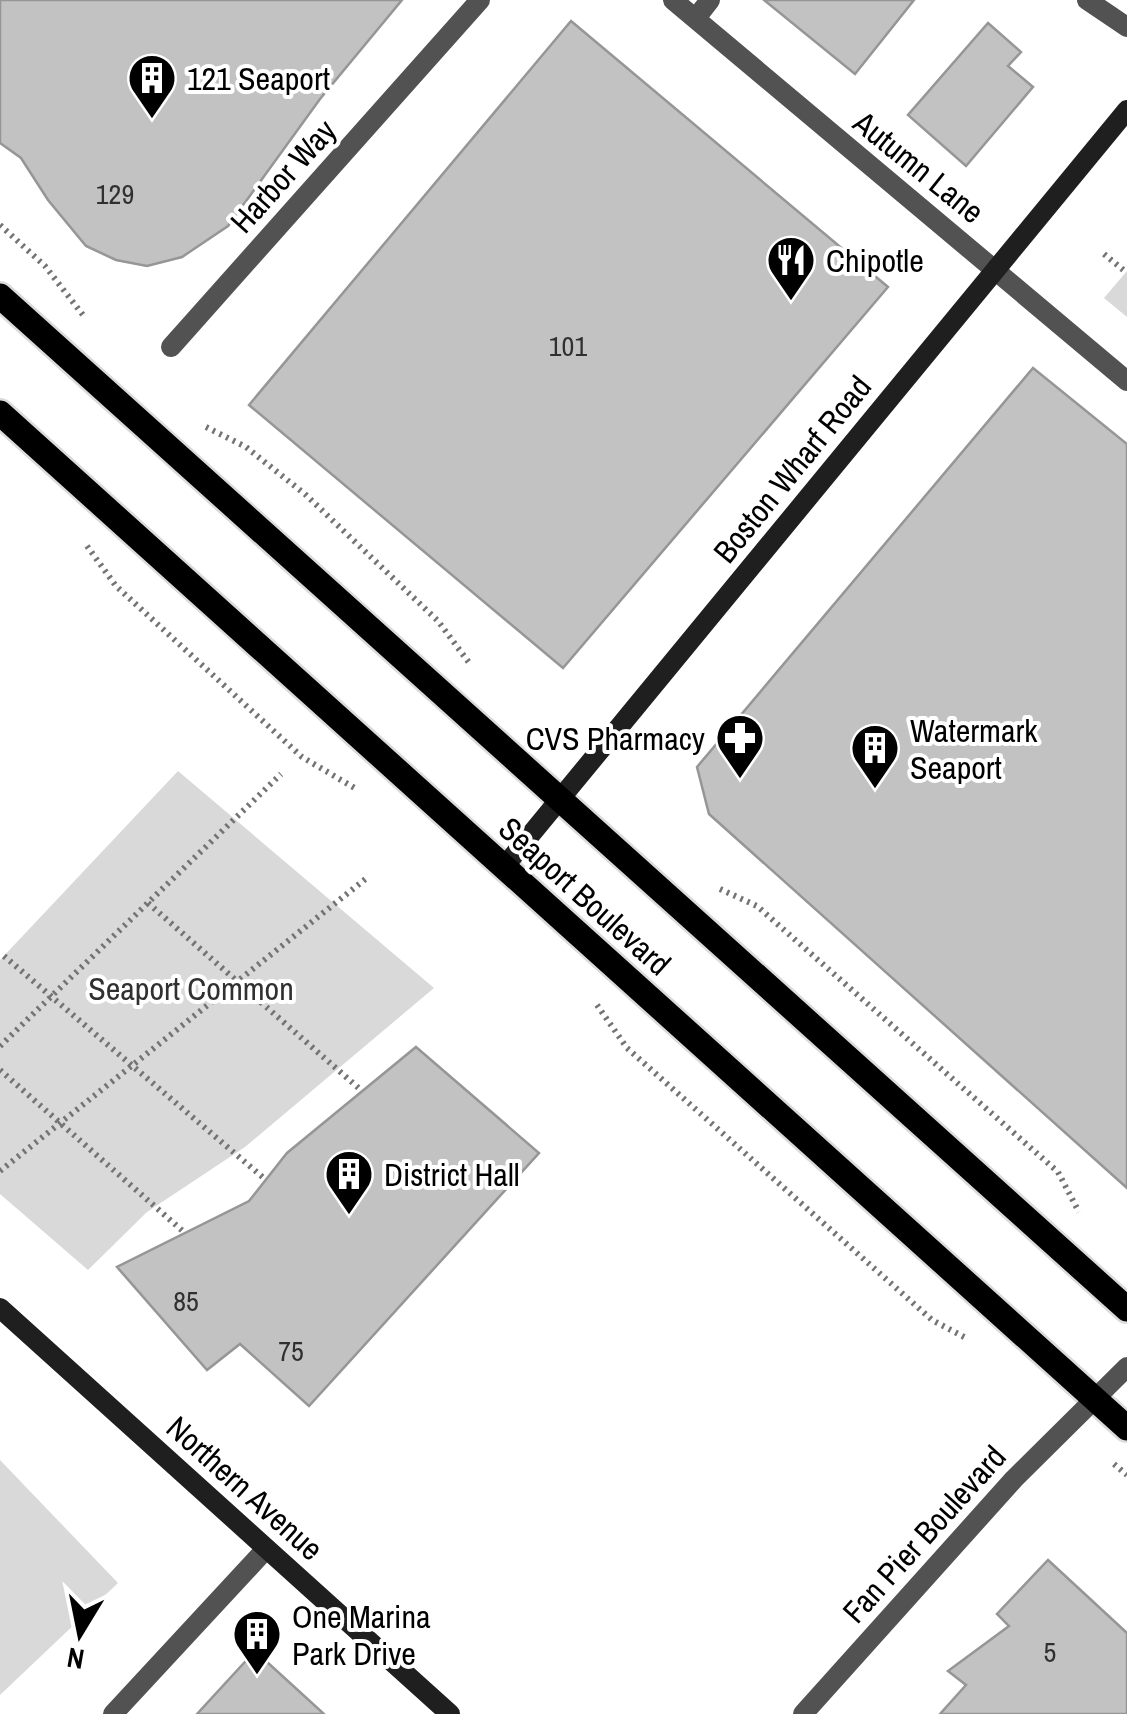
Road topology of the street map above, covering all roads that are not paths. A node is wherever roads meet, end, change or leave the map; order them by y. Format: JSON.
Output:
{"nodes":[{"id":1,"x":480,"y":0,"type":"edge"},
{"id":2,"x":673,"y":0,"type":"edge"},
{"id":3,"x":710,"y":0,"type":"edge"},
{"id":4,"x":1087,"y":0,"type":"edge"},
{"id":5,"x":696,"y":18,"type":"junction"},
{"id":6,"x":1127,"y":28,"type":"edge"},
{"id":7,"x":1127,"y":110,"type":"edge"},
{"id":8,"x":996,"y":269,"type":"junction"},
{"id":9,"x":0,"y":296,"type":"edge"},
{"id":10,"x":172,"y":346,"type":"dead end"},
{"id":11,"x":1127,"y":381,"type":"edge"},
{"id":12,"x":0,"y":413,"type":"edge"},
{"id":13,"x":560,"y":799,"type":"junction"},
{"id":14,"x":504,"y":867,"type":"junction"},
{"id":15,"x":0,"y":1308,"type":"edge"},
{"id":16,"x":1127,"y":1309,"type":"edge"},
{"id":17,"x":1127,"y":1367,"type":"edge"},
{"id":18,"x":1094,"y":1398,"type":"junction"},
{"id":19,"x":1127,"y":1428,"type":"edge"},
{"id":20,"x":266,"y":1549,"type":"junction"},
{"id":21,"x":113,"y":1714,"type":"edge"},
{"id":22,"x":450,"y":1714,"type":"edge"},
{"id":23,"x":803,"y":1714,"type":"edge"}],
"edges":[{"from":1,"to":10,"type":"street","name":"Harbor Way"},
{"from":2,"to":5,"type":"street","name":"Autumn Lane"},
{"from":3,"to":5,"type":"street"},
{"from":4,"to":6,"type":"street"},
{"from":5,"to":8,"type":"street","name":"Autumn Lane"},
{"from":7,"to":8,"type":"street","name":"Boston Wharf Road"},
{"from":8,"to":11,"type":"street","name":"Autumn Lane"},
{"from":8,"to":13,"type":"street","name":"Boston Wharf Road"},
{"from":9,"to":13,"type":"main road","name":"Seaport Boulevard"},
{"from":12,"to":14,"type":"main road","name":"Seaport Boulevard"},
{"from":13,"to":14,"type":"street","name":"Boston Wharf Road"},
{"from":13,"to":16,"type":"main road","name":"Seaport Boulevard"},
{"from":14,"to":18,"type":"main road","name":"Seaport Boulevard"},
{"from":15,"to":20,"type":"street","name":"Northern Avenue"},
{"from":17,"to":18,"type":"street","name":"Fan Pier Boulevard"},
{"from":18,"to":19,"type":"main road","name":"Seaport Boulevard"},
{"from":18,"to":23,"type":"street","name":"Fan Pier Boulevard"},
{"from":20,"to":21,"type":"street"},
{"from":20,"to":22,"type":"street","name":"Northern Avenue"}]}
